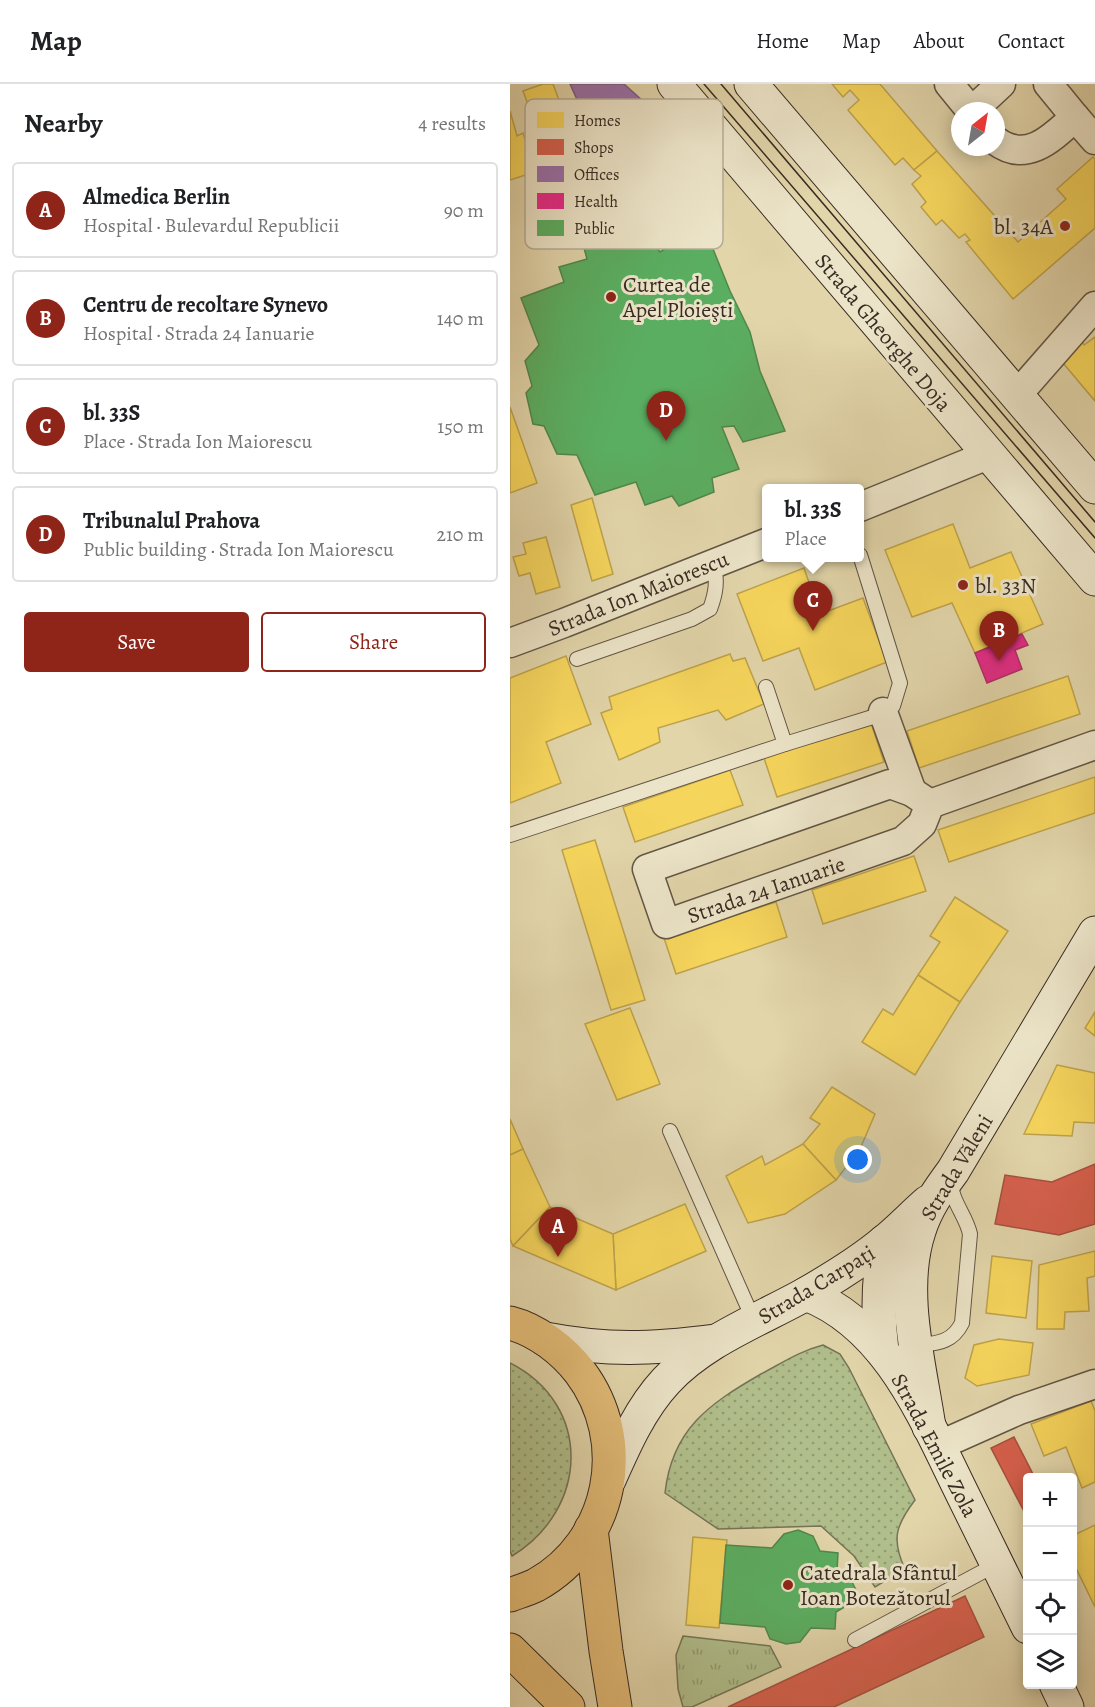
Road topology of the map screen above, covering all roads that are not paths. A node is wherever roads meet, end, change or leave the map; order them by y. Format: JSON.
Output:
{"nodes":[{"id":1,"x":674,"y":84,"type":"edge"},
{"id":2,"x":751,"y":84,"type":"edge"},
{"id":3,"x":949,"y":84,"type":"edge"},
{"id":4,"x":1001,"y":84,"type":"edge"},
{"id":5,"x":1048,"y":84,"type":"edge"},
{"id":6,"x":687,"y":99,"type":"edge"},
{"id":7,"x":964,"y":102,"type":"edge"},
{"id":8,"x":982,"y":102,"type":"edge"},
{"id":9,"x":1076,"y":117,"type":"junction"},
{"id":10,"x":1095,"y":140,"type":"edge"},
{"id":11,"x":723,"y":142,"type":"edge"},
{"id":12,"x":1005,"y":147,"type":"edge"},
{"id":13,"x":1095,"y":306,"type":"edge"},
{"id":14,"x":1017,"y":395,"type":"junction"},
{"id":15,"x":988,"y":454,"type":"junction"},
{"id":16,"x":1095,"y":487,"type":"edge"},
{"id":17,"x":864,"y":505,"type":"edge"},
{"id":18,"x":762,"y":545,"type":"edge"},
{"id":19,"x":862,"y":562,"type":"edge"},
{"id":20,"x":713,"y":563,"type":"junction"},
{"id":21,"x":1095,"y":579,"type":"edge"},
{"id":22,"x":510,"y":643,"type":"edge"},
{"id":23,"x":577,"y":659,"type":"dead end"},
{"id":24,"x":766,"y":687,"type":"dead end"},
{"id":25,"x":883,"y":712,"type":"junction"},
{"id":26,"x":785,"y":744,"type":"junction"},
{"id":27,"x":1095,"y":745,"type":"edge"},
{"id":28,"x":921,"y":798,"type":"junction"},
{"id":29,"x":510,"y":835,"type":"edge"},
{"id":30,"x":1095,"y":933,"type":"edge"},
{"id":31,"x":670,"y":1131,"type":"dead end"},
{"id":32,"x":944,"y":1183,"type":"junction"},
{"id":33,"x":885,"y":1241,"type":"junction"},
{"id":34,"x":806,"y":1294,"type":"junction"},
{"id":35,"x":754,"y":1321,"type":"junction"},
{"id":36,"x":520,"y":1326,"type":"edge"},
{"id":37,"x":717,"y":1340,"type":"junction"},
{"id":38,"x":916,"y":1346,"type":"junction"},
{"id":39,"x":882,"y":1351,"type":"junction"},
{"id":40,"x":1095,"y":1384,"type":"edge"},
{"id":41,"x":933,"y":1436,"type":"junction"},
{"id":42,"x":609,"y":1480,"type":"junction"},
{"id":43,"x":591,"y":1529,"type":"junction"},
{"id":44,"x":997,"y":1564,"type":"junction"},
{"id":45,"x":510,"y":1595,"type":"edge"},
{"id":46,"x":1023,"y":1617,"type":"edge"},
{"id":47,"x":855,"y":1640,"type":"dead end"},
{"id":48,"x":510,"y":1650,"type":"edge"},
{"id":49,"x":1058,"y":1689,"type":"edge"},
{"id":50,"x":568,"y":1707,"type":"edge"},
{"id":51,"x":615,"y":1707,"type":"edge"},
{"id":52,"x":1067,"y":1707,"type":"edge"}],
"edges":[{"from":1,"to":6,"type":"main road","name":"Strada Gheorghe Doja"},
{"from":2,"to":14,"type":"main road"},
{"from":3,"to":7,"type":"street"},
{"from":4,"to":8,"type":"street"},
{"from":5,"to":9,"type":"street"},
{"from":9,"to":10,"type":"street"},
{"from":9,"to":12,"type":"street"},
{"from":11,"to":15,"type":"main road","name":"Strada Gheorghe Doja"},
{"from":13,"to":14,"type":"street"},
{"from":14,"to":16,"type":"main road"},
{"from":15,"to":17,"type":"street"},
{"from":15,"to":21,"type":"main road","name":"Strada Gheorghe Doja"},
{"from":18,"to":20,"type":"street","name":"Strada Ion Maiorescu"},
{"from":19,"to":25,"type":"lane"},
{"from":20,"to":22,"type":"street","name":"Strada Ion Maiorescu"},
{"from":20,"to":23,"type":"lane"},
{"from":24,"to":26,"type":"lane"},
{"from":25,"to":26,"type":"lane"},
{"from":25,"to":28,"type":"street"},
{"from":26,"to":29,"type":"lane"},
{"from":27,"to":28,"type":"street"},
{"from":28,"to":28,"type":"street","name":"Strada 24 Ianuarie"},
{"from":30,"to":32,"type":"main road","name":"Strada Văleni"},
{"from":31,"to":35,"type":"lane"},
{"from":32,"to":33,"type":"main road","name":"Strada Carpați"},
{"from":32,"to":38,"type":"main road","name":"Strada Văleni"},
{"from":32,"to":38,"type":"lane"},
{"from":33,"to":34,"type":"main road","name":"Strada Carpați"},
{"from":33,"to":39,"type":"main road"},
{"from":34,"to":35,"type":"main road","name":"Strada Carpați"},
{"from":34,"to":39,"type":"main road","name":"Strada Emile Zola"},
{"from":35,"to":37,"type":"main road","name":"Strada Carpați"},
{"from":36,"to":37,"type":"main road","name":"Strada Carpați"},
{"from":36,"to":42,"type":"main road"},
{"from":37,"to":42,"type":"main road","name":"Strada Carpați"},
{"from":38,"to":41,"type":"main road","name":"Strada Văleni"},
{"from":39,"to":41,"type":"main road","name":"Strada Emile Zola"},
{"from":40,"to":41,"type":"street"},
{"from":41,"to":44,"type":"main road","name":"Strada Emile Zola"},
{"from":42,"to":43,"type":"main road"},
{"from":43,"to":45,"type":"main road"},
{"from":43,"to":51,"type":"main road"},
{"from":44,"to":46,"type":"main road","name":"Strada Emile Zola"},
{"from":44,"to":47,"type":"lane"},
{"from":48,"to":50,"type":"main road"},
{"from":49,"to":52,"type":"main road"}]}
